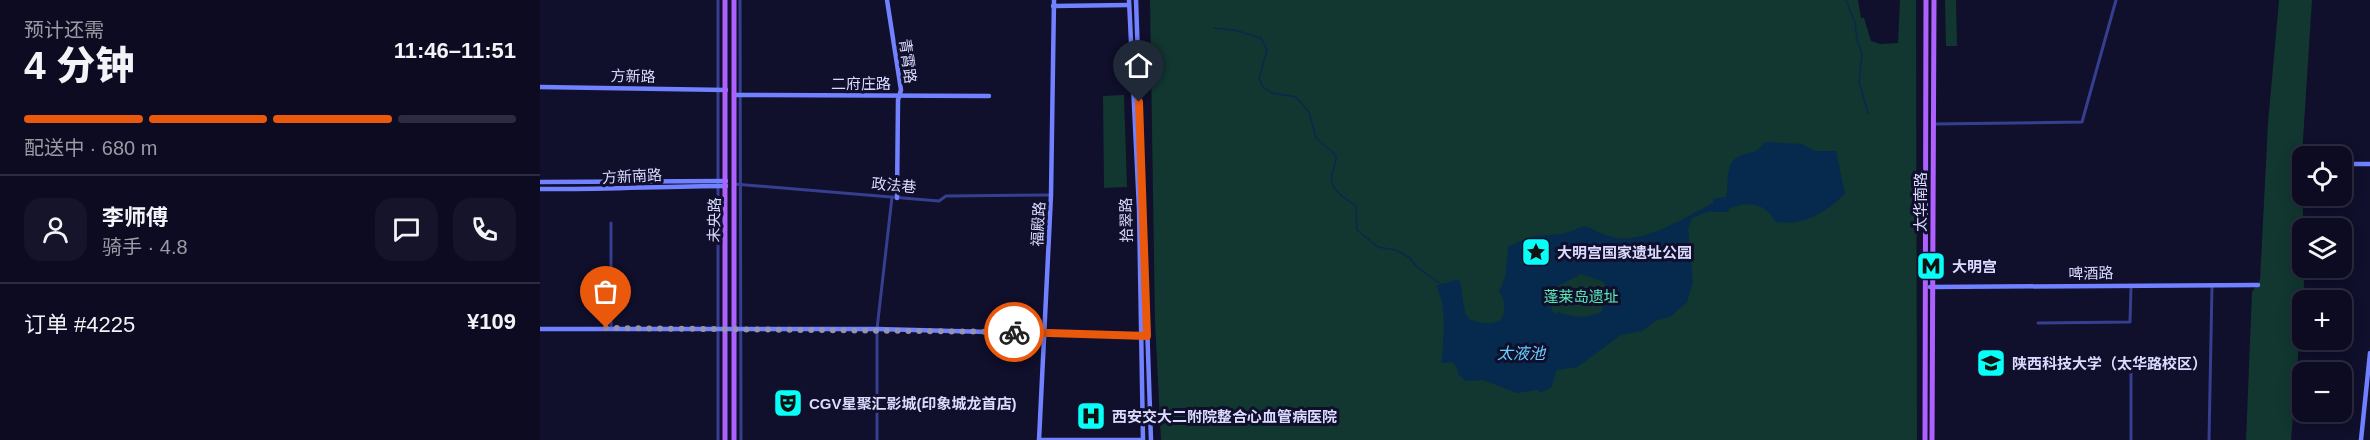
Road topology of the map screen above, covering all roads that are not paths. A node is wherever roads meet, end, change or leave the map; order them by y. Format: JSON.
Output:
{"nodes":[{"id":1,"x":718,"y":0,"type":"edge"},
{"id":2,"x":725,"y":0,"type":"edge"},
{"id":3,"x":734,"y":0,"type":"edge"},
{"id":4,"x":740,"y":0,"type":"edge"},
{"id":5,"x":887,"y":0,"type":"edge"},
{"id":6,"x":1136,"y":0,"type":"edge"},
{"id":7,"x":1926,"y":0,"type":"edge"},
{"id":8,"x":1934,"y":0,"type":"edge"},
{"id":9,"x":2116,"y":0,"type":"edge"},
{"id":10,"x":1129,"y":3,"type":"edge"},
{"id":11,"x":1053,"y":4,"type":"edge"},
{"id":12,"x":540,"y":87,"type":"edge"},
{"id":13,"x":718,"y":90,"type":"junction"},
{"id":14,"x":726,"y":90,"type":"junction"},
{"id":15,"x":737,"y":95,"type":"junction"},
{"id":16,"x":900,"y":95,"type":"junction"},
{"id":17,"x":988,"y":96,"type":"dead end"},
{"id":18,"x":1932,"y":124,"type":"junction"},
{"id":19,"x":2352,"y":164,"type":"edge"},
{"id":20,"x":2370,"y":164,"type":"edge"},
{"id":21,"x":540,"y":182,"type":"edge"},
{"id":22,"x":719,"y":184,"type":"junction"},
{"id":23,"x":726,"y":184,"type":"junction"},
{"id":24,"x":737,"y":184,"type":"junction"},
{"id":25,"x":540,"y":189,"type":"edge"},
{"id":26,"x":1051,"y":195,"type":"junction"},
{"id":27,"x":894,"y":198,"type":"junction"},
{"id":28,"x":611,"y":223,"type":"dead end"},
{"id":29,"x":2131,"y":285,"type":"junction"},
{"id":30,"x":2212,"y":285,"type":"junction"},
{"id":31,"x":2258,"y":285,"type":"dead end"},
{"id":32,"x":1924,"y":287,"type":"junction"},
{"id":33,"x":1932,"y":287,"type":"junction"},
{"id":34,"x":2038,"y":323,"type":"dead end"},
{"id":35,"x":540,"y":328,"type":"edge"},
{"id":36,"x":612,"y":328,"type":"junction"},
{"id":37,"x":721,"y":328,"type":"junction"},
{"id":38,"x":734,"y":328,"type":"junction"},
{"id":39,"x":741,"y":328,"type":"junction"},
{"id":40,"x":877,"y":329,"type":"junction"},
{"id":41,"x":1045,"y":333,"type":"junction"},
{"id":42,"x":1139,"y":336,"type":"junction"},
{"id":43,"x":1147,"y":336,"type":"junction"},
{"id":44,"x":2370,"y":353,"type":"edge"},
{"id":45,"x":2131,"y":364,"type":"dead end"},
{"id":46,"x":718,"y":440,"type":"edge"},
{"id":47,"x":725,"y":440,"type":"edge"},
{"id":48,"x":734,"y":440,"type":"edge"},
{"id":49,"x":741,"y":440,"type":"edge"},
{"id":50,"x":877,"y":440,"type":"edge"},
{"id":51,"x":1039,"y":440,"type":"edge"},
{"id":52,"x":1143,"y":440,"type":"edge"},
{"id":53,"x":1151,"y":440,"type":"edge"},
{"id":54,"x":1925,"y":440,"type":"edge"},
{"id":55,"x":1932,"y":440,"type":"edge"},
{"id":56,"x":2130,"y":440,"type":"edge"},
{"id":57,"x":2209,"y":440,"type":"edge"},
{"id":58,"x":2361,"y":440,"type":"edge"}],
"edges":[{"from":1,"to":13,"type":"street"},
{"from":2,"to":14,"type":"main road","name":"未央路"},
{"from":3,"to":15,"type":"main road","name":"未央路"},
{"from":4,"to":15,"type":"street"},
{"from":5,"to":16,"type":"street","name":"青霄路"},
{"from":6,"to":43,"type":"street","name":"拾翠路"},
{"from":7,"to":32,"type":"main road","name":"太华南路"},
{"from":8,"to":18,"type":"main road","name":"太华南路"},
{"from":9,"to":18,"type":"street"},
{"from":10,"to":11,"type":"street"},
{"from":10,"to":42,"type":"street","name":"拾翠路"},
{"from":11,"to":26,"type":"street","name":"福殿路"},
{"from":12,"to":13,"type":"street","name":"方新路"},
{"from":13,"to":14,"type":"street","name":"方新路"},
{"from":13,"to":22,"type":"street"},
{"from":14,"to":23,"type":"main road","name":"未央路"},
{"from":15,"to":16,"type":"street","name":"二府庄路"},
{"from":15,"to":24,"type":"main road","name":"未央路"},
{"from":16,"to":17,"type":"street","name":"二府庄路"},
{"from":16,"to":27,"type":"street","name":"青霄路"},
{"from":18,"to":33,"type":"main road","name":"太华南路"},
{"from":19,"to":20,"type":"street"},
{"from":21,"to":22,"type":"street","name":"方新南路"},
{"from":22,"to":23,"type":"street","name":"方新南路"},
{"from":22,"to":25,"type":"street","name":"方新南路"},
{"from":22,"to":37,"type":"street"},
{"from":23,"to":37,"type":"main road","name":"未央路"},
{"from":24,"to":27,"type":"street","name":"政法巷"},
{"from":24,"to":38,"type":"main road","name":"未央路"},
{"from":24,"to":39,"type":"street"},
{"from":26,"to":27,"type":"street","name":"政法巷"},
{"from":26,"to":41,"type":"street","name":"福殿路"},
{"from":27,"to":40,"type":"street"},
{"from":28,"to":36,"type":"street"},
{"from":29,"to":30,"type":"street","name":"啤酒路"},
{"from":29,"to":33,"type":"street","name":"啤酒路"},
{"from":29,"to":34,"type":"street"},
{"from":30,"to":31,"type":"street","name":"啤酒路"},
{"from":30,"to":57,"type":"street"},
{"from":32,"to":33,"type":"street","name":"啤酒路"},
{"from":32,"to":54,"type":"main road","name":"太华南路"},
{"from":33,"to":55,"type":"main road","name":"太华南路"},
{"from":35,"to":36,"type":"street"},
{"from":36,"to":37,"type":"street"},
{"from":37,"to":38,"type":"street"},
{"from":37,"to":46,"type":"street"},
{"from":37,"to":47,"type":"main road","name":"未央路"},
{"from":38,"to":39,"type":"street"},
{"from":38,"to":48,"type":"main road","name":"未央路"},
{"from":39,"to":40,"type":"street"},
{"from":39,"to":49,"type":"street"},
{"from":40,"to":41,"type":"street"},
{"from":40,"to":50,"type":"street"},
{"from":41,"to":42,"type":"street"},
{"from":41,"to":51,"type":"street","name":"福殿路"},
{"from":42,"to":43,"type":"street"},
{"from":42,"to":52,"type":"street","name":"拾翠路"},
{"from":43,"to":53,"type":"street","name":"拾翠路"},
{"from":44,"to":58,"type":"street"},
{"from":45,"to":56,"type":"street"},
{"from":51,"to":52,"type":"street"}]}
